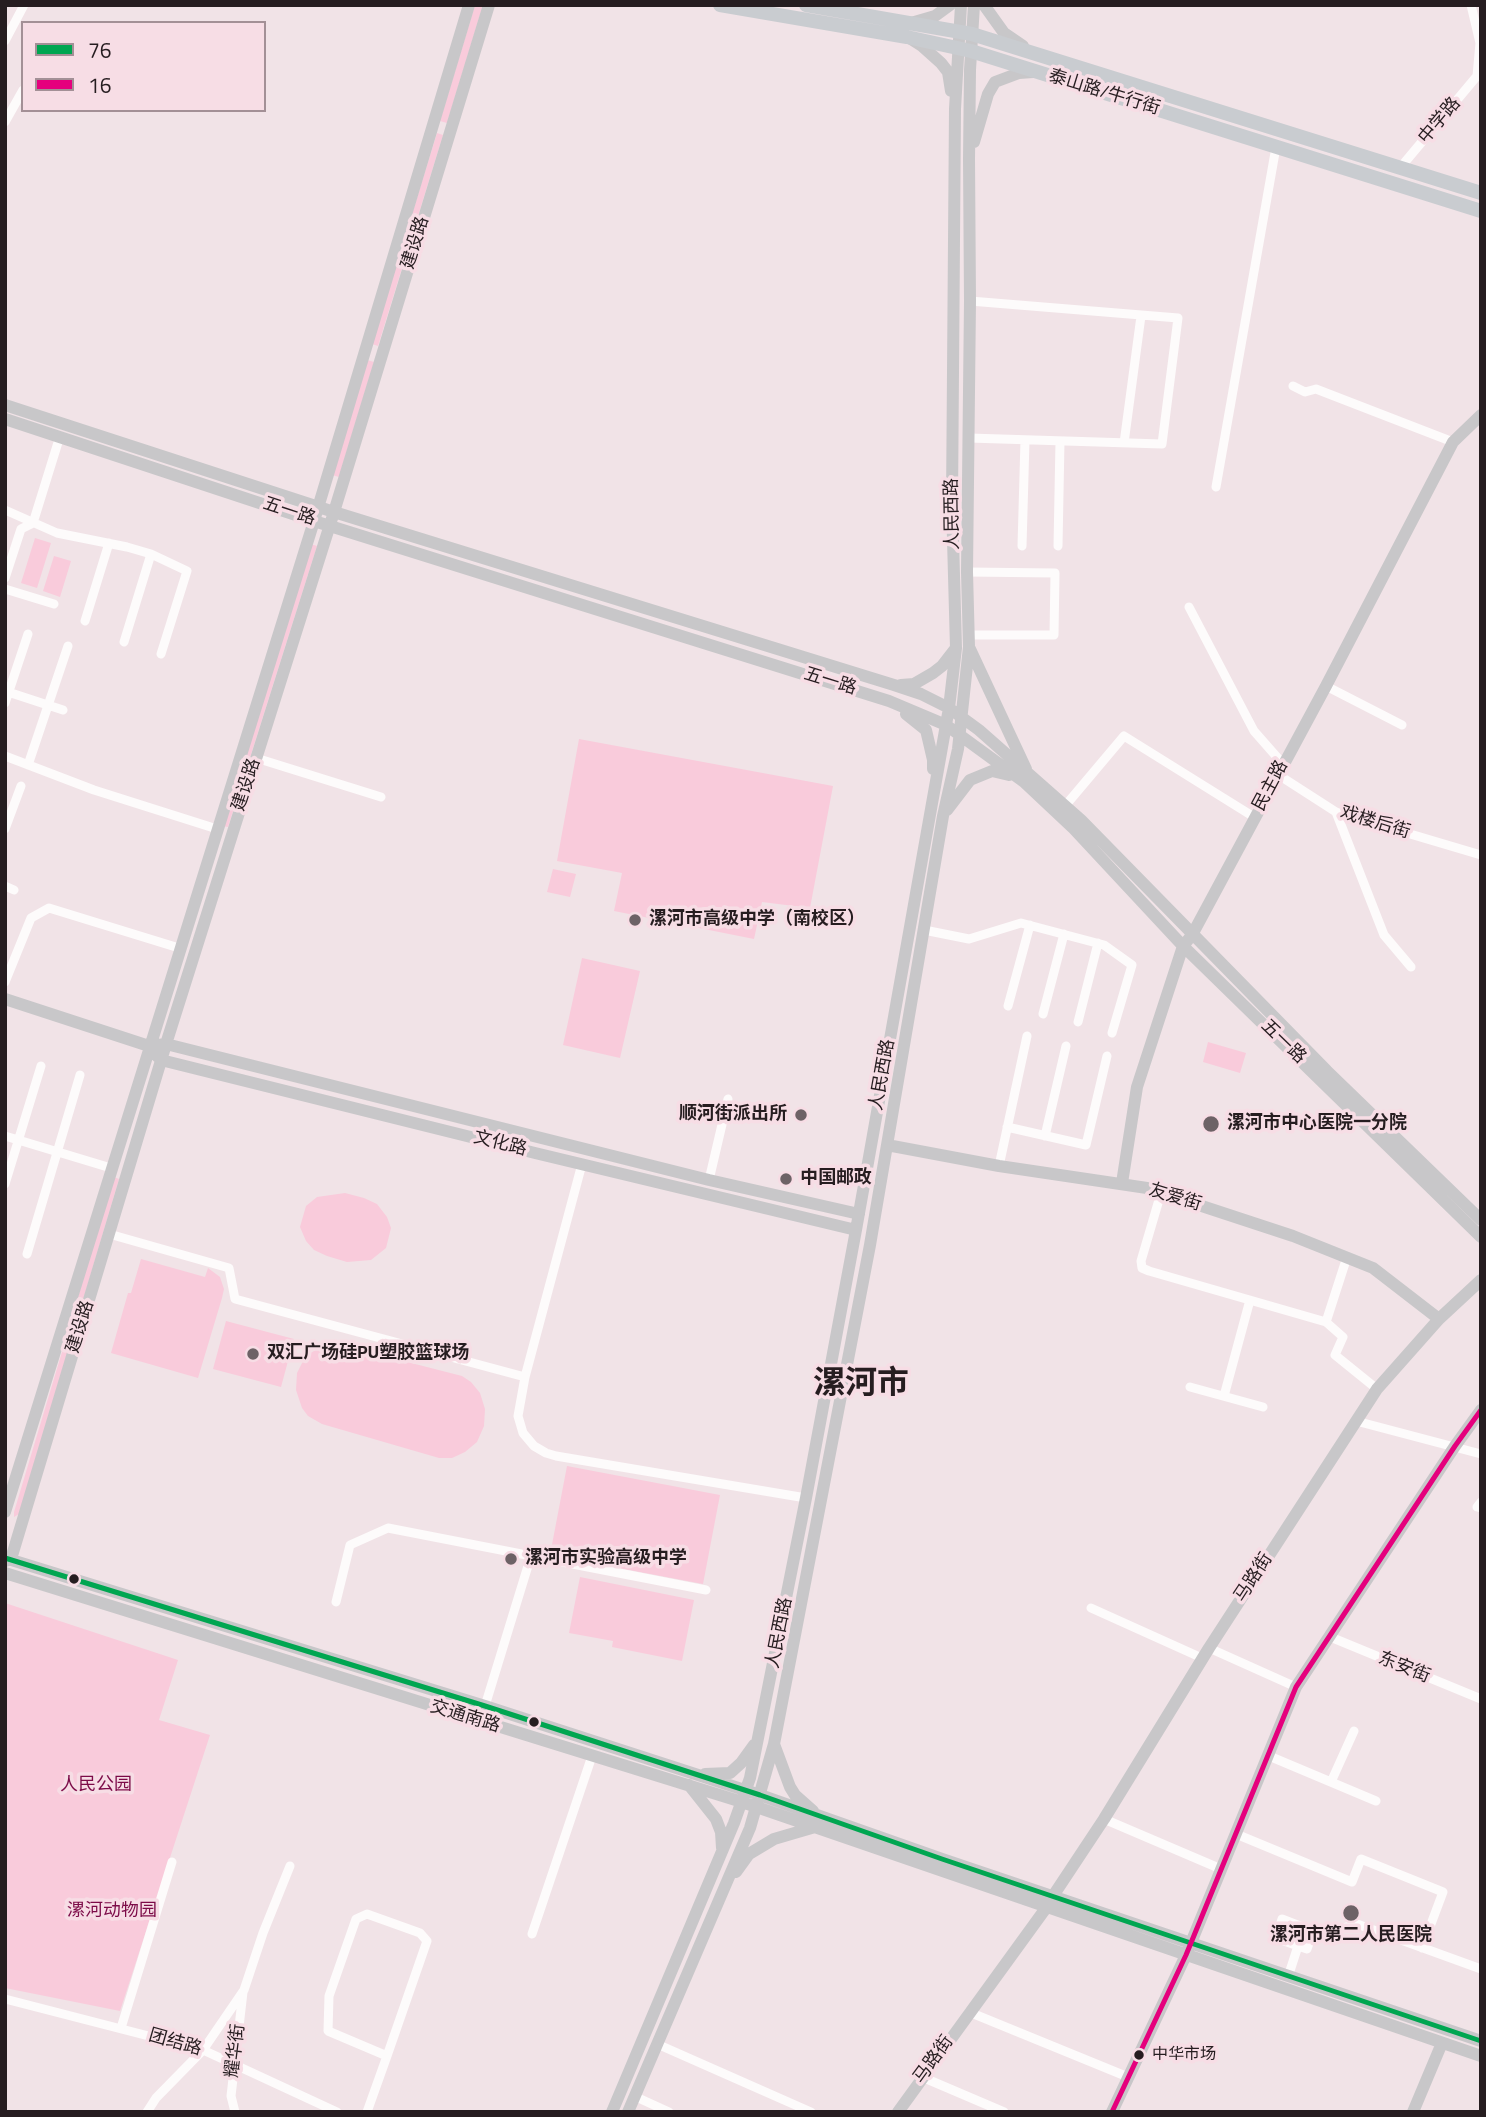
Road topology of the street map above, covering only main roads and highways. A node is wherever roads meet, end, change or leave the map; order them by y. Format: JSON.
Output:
{"nodes":[{"id":1,"x":720,"y":5,"type":"edge"},
{"id":2,"x":806,"y":5,"type":"edge"},
{"id":3,"x":1481,"y":193,"type":"edge"},
{"id":4,"x":1481,"y":211,"type":"edge"}],
"edges":[{"from":1,"to":4,"type":"main road","name":"泰山路/牛行街"},
{"from":2,"to":3,"type":"main road","name":"泰山路/牛行街"}]}
